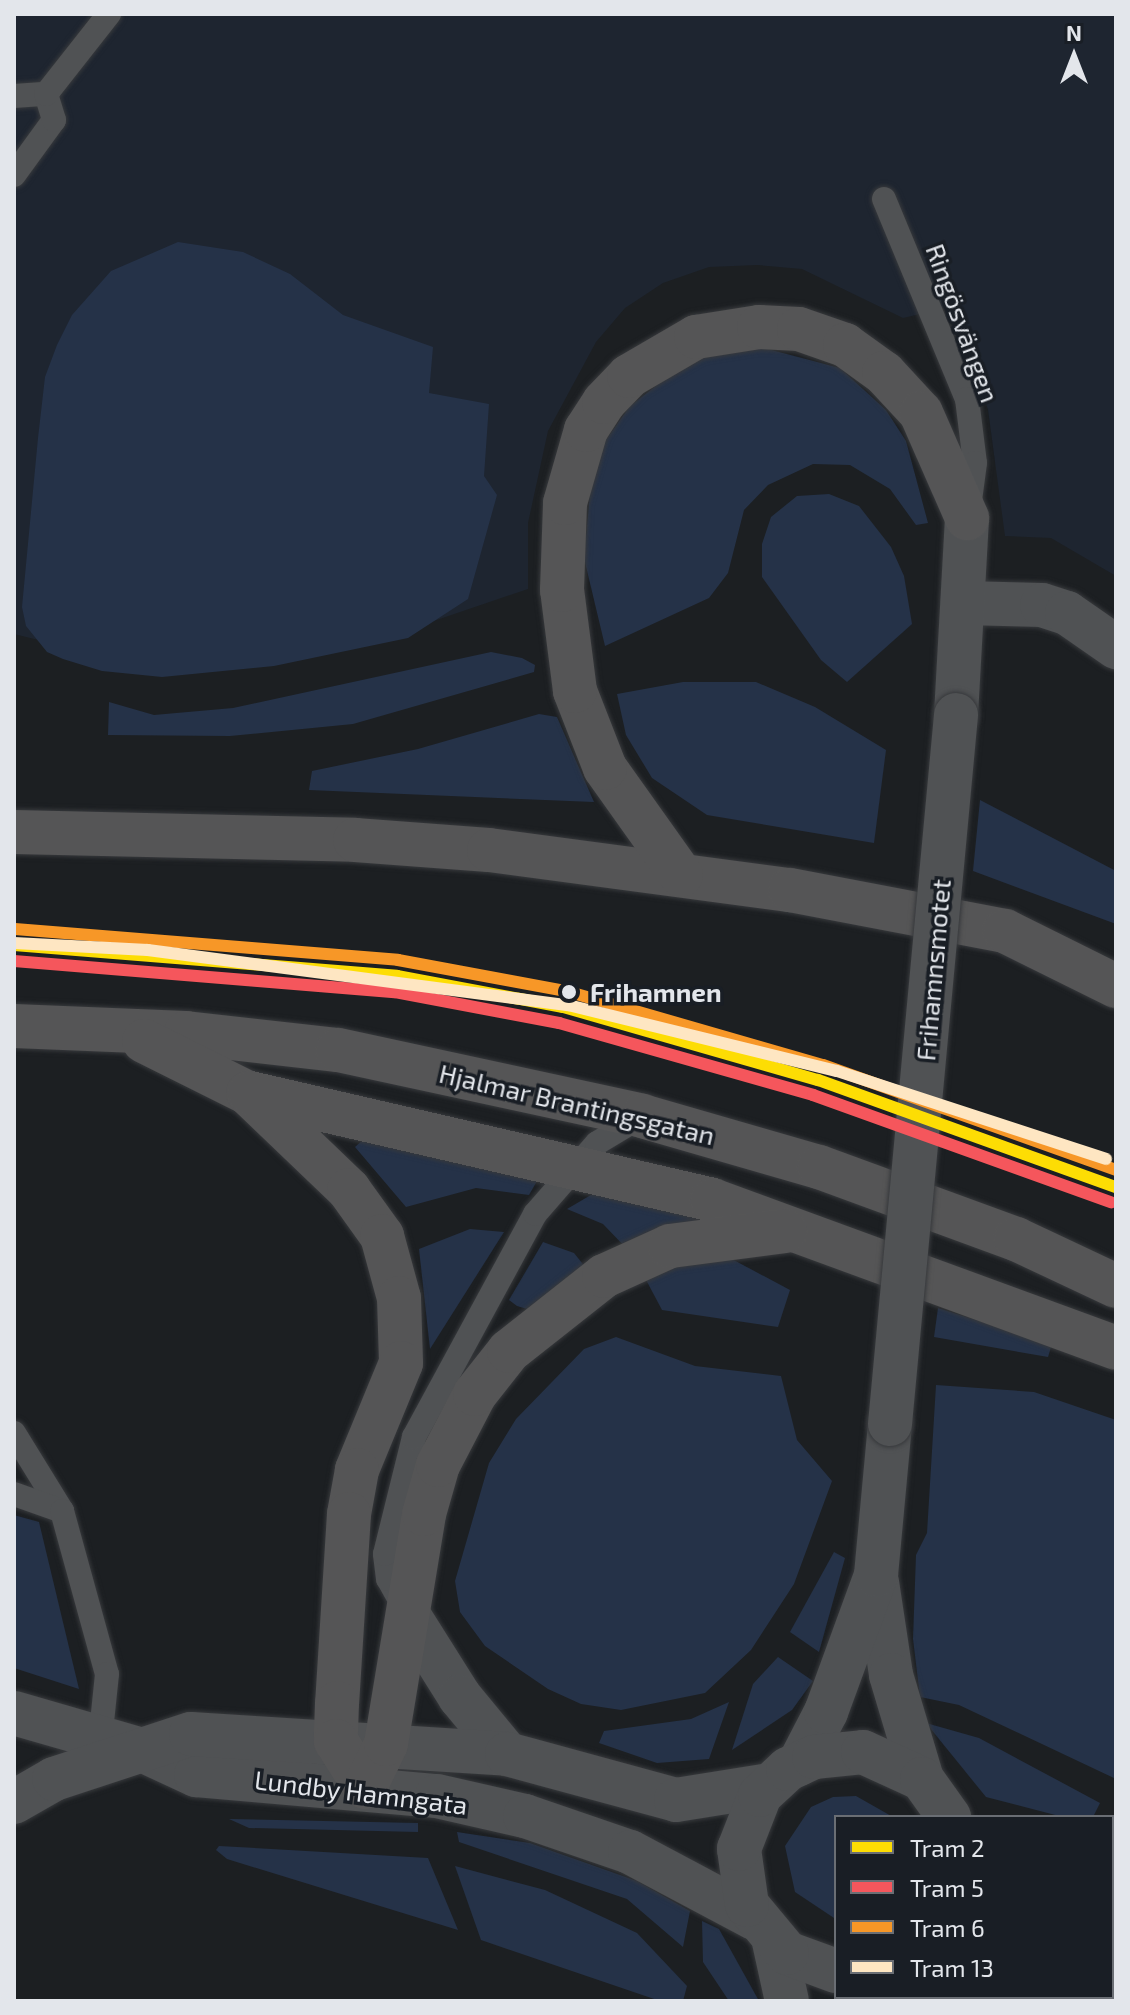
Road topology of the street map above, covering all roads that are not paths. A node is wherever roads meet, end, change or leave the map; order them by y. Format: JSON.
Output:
{"nodes":[{"id":1,"x":109,"y":14,"type":"edge"},
{"id":2,"x":46,"y":94,"type":"junction"},
{"id":3,"x":14,"y":96,"type":"edge"},
{"id":4,"x":14,"y":175,"type":"edge"},
{"id":5,"x":884,"y":199,"type":"dead end"},
{"id":6,"x":967,"y":518,"type":"junction"},
{"id":7,"x":965,"y":603,"type":"junction"},
{"id":8,"x":1116,"y":647,"type":"edge"},
{"id":9,"x":14,"y":832,"type":"edge"},
{"id":10,"x":681,"y":875,"type":"junction"},
{"id":11,"x":1116,"y":986,"type":"edge"},
{"id":12,"x":14,"y":1026,"type":"edge"},
{"id":13,"x":115,"y":1030,"type":"junction"},
{"id":14,"x":248,"y":1093,"type":"junction"},
{"id":15,"x":642,"y":1116,"type":"junction"},
{"id":16,"x":575,"y":1166,"type":"junction"},
{"id":17,"x":803,"y":1229,"type":"junction"},
{"id":18,"x":1116,"y":1286,"type":"edge"},
{"id":19,"x":1116,"y":1348,"type":"edge"},
{"id":20,"x":14,"y":1433,"type":"edge"},
{"id":21,"x":14,"y":1494,"type":"edge"},
{"id":22,"x":62,"y":1511,"type":"junction"},
{"id":23,"x":876,"y":1575,"type":"junction"},
{"id":24,"x":409,"y":1616,"type":"junction"},
{"id":25,"x":14,"y":1713,"type":"edge"},
{"id":26,"x":336,"y":1741,"type":"junction"},
{"id":27,"x":100,"y":1742,"type":"junction"},
{"id":28,"x":386,"y":1744,"type":"junction"},
{"id":29,"x":142,"y":1750,"type":"junction"},
{"id":30,"x":507,"y":1754,"type":"junction"},
{"id":31,"x":784,"y":1774,"type":"junction"},
{"id":32,"x":365,"y":1787,"type":"junction"},
{"id":33,"x":14,"y":1802,"type":"edge"},
{"id":34,"x":945,"y":1805,"type":"edge"},
{"id":35,"x":764,"y":1930,"type":"junction"},
{"id":36,"x":834,"y":1970,"type":"edge"},
{"id":37,"x":787,"y":2001,"type":"edge"}],
"edges":[{"from":1,"to":2,"type":"lane"},
{"from":2,"to":3,"type":"lane"},
{"from":2,"to":4,"type":"lane"},
{"from":5,"to":6,"type":"lane","name":"Ringösvängen"},
{"from":6,"to":7,"type":"street","name":"Frihamnsmotet"},
{"from":6,"to":10,"type":"main road"},
{"from":7,"to":8,"type":"street"},
{"from":7,"to":23,"type":"street","name":"Frihamnsmotet","bridge":true},
{"from":9,"to":10,"type":"main road"},
{"from":10,"to":11,"type":"main road"},
{"from":12,"to":13,"type":"main road","name":"Hjalmar Brantingsgatan"},
{"from":13,"to":14,"type":"main road"},
{"from":13,"to":15,"type":"main road","name":"Hjalmar Brantingsgatan"},
{"from":14,"to":16,"type":"main road"},
{"from":14,"to":26,"type":"main road"},
{"from":15,"to":16,"type":"lane"},
{"from":15,"to":18,"type":"main road","name":"Hjalmar Brantingsgatan"},
{"from":16,"to":17,"type":"main road"},
{"from":16,"to":24,"type":"lane"},
{"from":17,"to":19,"type":"main road"},
{"from":17,"to":24,"type":"main road"},
{"from":20,"to":22,"type":"lane"},
{"from":21,"to":22,"type":"lane"},
{"from":22,"to":27,"type":"lane"},
{"from":23,"to":31,"type":"street","name":"Frihamnsmotet"},
{"from":23,"to":34,"type":"street","name":"Frihamnsmotet"},
{"from":24,"to":28,"type":"main road"},
{"from":24,"to":30,"type":"street"},
{"from":25,"to":27,"type":"street","name":"Lundby Hamngata"},
{"from":26,"to":28,"type":"street","name":"Lundby Hamngata"},
{"from":26,"to":29,"type":"street","name":"Lundby Hamngata"},
{"from":26,"to":32,"type":"main road"},
{"from":27,"to":29,"type":"street","name":"Lundby Hamngata"},
{"from":28,"to":30,"type":"street","name":"Lundby Hamngata"},
{"from":28,"to":32,"type":"main road"},
{"from":29,"to":32,"type":"street","name":"Lundby Hamngata"},
{"from":29,"to":33,"type":"street","name":"Lundby Hamngata"},
{"from":30,"to":31,"type":"street","name":"Lundby Hamngata"},
{"from":31,"to":34,"type":"street","name":"Lundby Hamngata"},
{"from":31,"to":35,"type":"street","name":"Frihamnsmotet"},
{"from":32,"to":35,"type":"street","name":"Lundby Hamngata"},
{"from":35,"to":36,"type":"street","name":"Lundby Hamngata"},
{"from":35,"to":37,"type":"street"}]}
